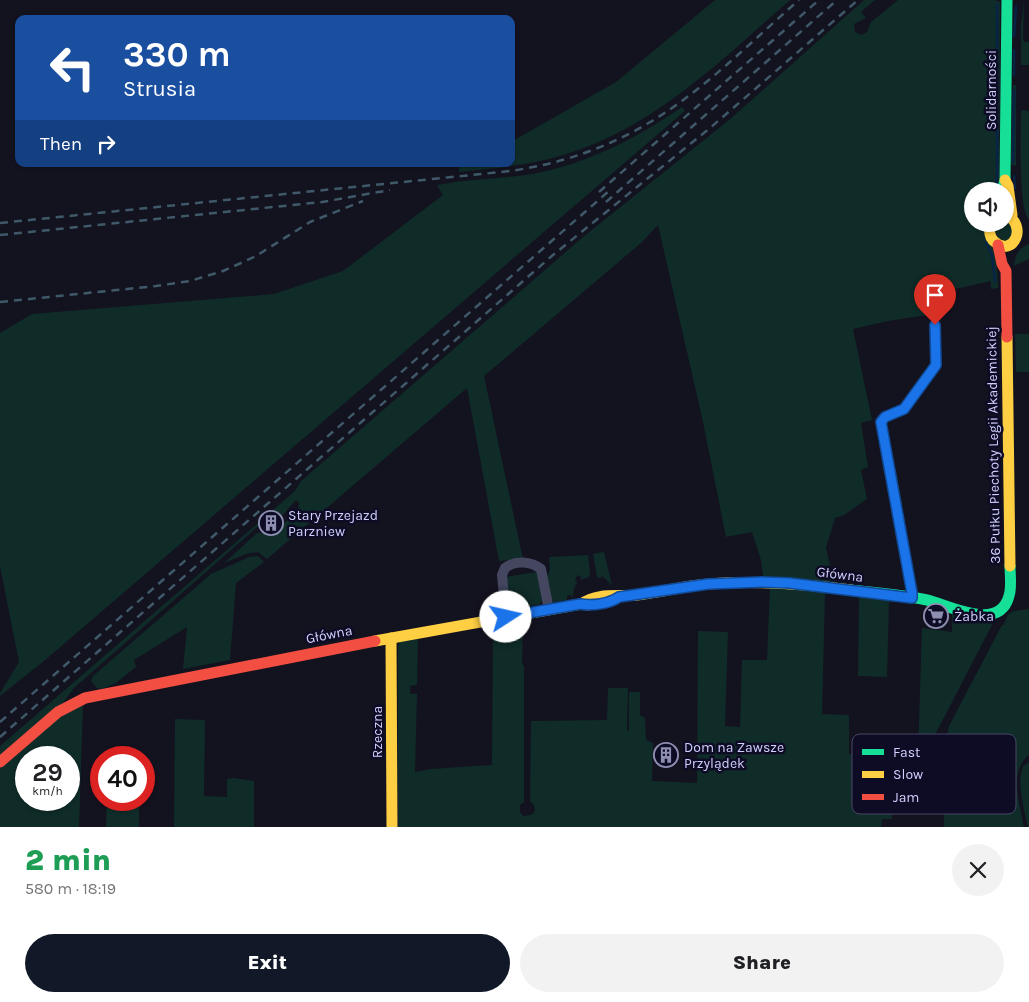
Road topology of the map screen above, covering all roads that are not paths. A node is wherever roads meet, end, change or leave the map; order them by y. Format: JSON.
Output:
{"nodes":[{"id":1,"x":1007,"y":0,"type":"edge"},
{"id":2,"x":1004,"y":182,"type":"edge"},
{"id":3,"x":1014,"y":219,"type":"edge"},
{"id":4,"x":1025,"y":226,"type":"edge"},
{"id":5,"x":989,"y":232,"type":"edge"},
{"id":6,"x":1020,"y":240,"type":"edge"},
{"id":7,"x":998,"y":245,"type":"junction"},
{"id":8,"x":1006,"y":271,"type":"junction"},
{"id":9,"x":935,"y":325,"type":"dead end"},
{"id":10,"x":912,"y":598,"type":"junction"},
{"id":11,"x":549,"y":610,"type":"junction"},
{"id":12,"x":996,"y":611,"type":"joint"},
{"id":13,"x":506,"y":617,"type":"junction"},
{"id":14,"x":391,"y":638,"type":"junction"},
{"id":15,"x":0,"y":762,"type":"edge"},
{"id":16,"x":392,"y":827,"type":"edge"}],
"edges":[{"from":1,"to":2,"type":"street","name":"Solidarności"},
{"from":3,"to":4,"type":"street"},
{"from":4,"to":6,"type":"street","name":"36 Pułku Piechoty Legii Akademickiej"},
{"from":5,"to":7,"type":"street","name":"36 Pułku Piechoty Legii Akademickiej"},
{"from":6,"to":7,"type":"street"},
{"from":6,"to":8,"type":"street","name":"36 Pułku Piechoty Legii Akademickiej"},
{"from":7,"to":8,"type":"street","name":"36 Pułku Piechoty Legii Akademickiej"},
{"from":8,"to":12,"type":"street","name":"36 Pułku Piechoty Legii Akademickiej"},
{"from":9,"to":10,"type":"street"},
{"from":10,"to":11,"type":"street","name":"Główna"},
{"from":10,"to":12,"type":"street","name":"Główna"},
{"from":11,"to":13,"type":"street","name":"Główna"},
{"from":11,"to":13,"type":"street"},
{"from":13,"to":14,"type":"street","name":"Główna"},
{"from":14,"to":15,"type":"street","name":"Główna"},
{"from":14,"to":16,"type":"street","name":"Rzeczna"}]}
